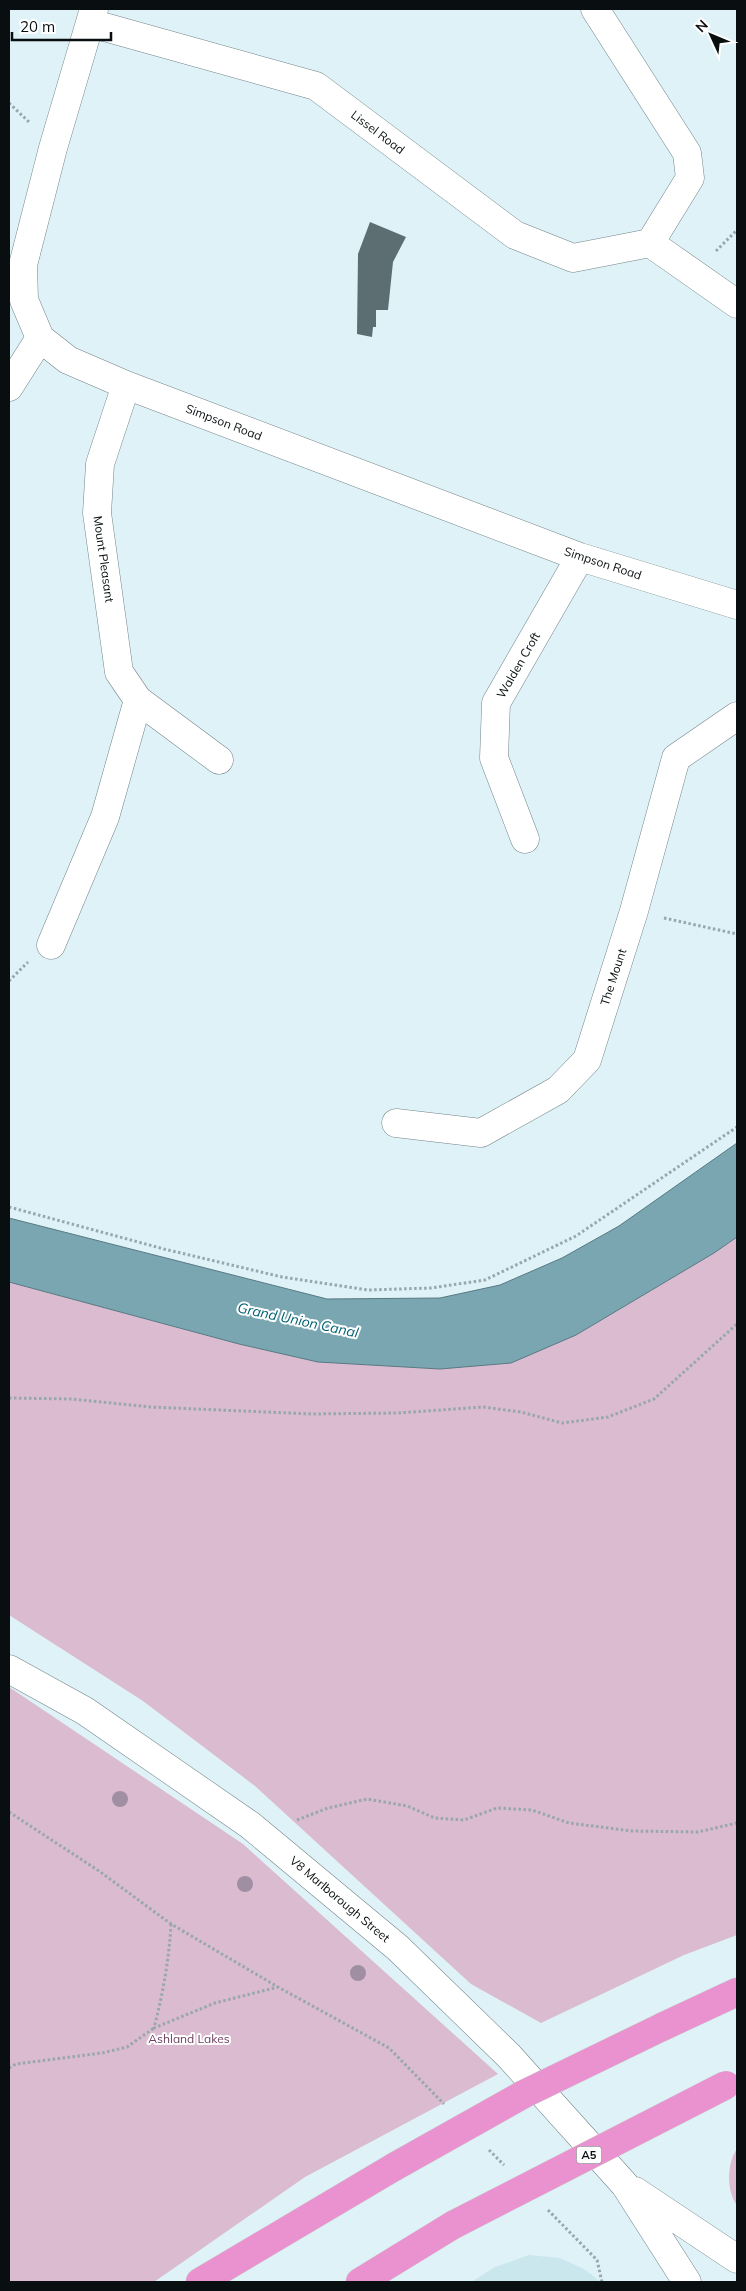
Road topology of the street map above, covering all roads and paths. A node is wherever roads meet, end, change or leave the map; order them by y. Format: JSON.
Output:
{"nodes":[{"id":1,"x":595,"y":9,"type":"edge"},
{"id":2,"x":92,"y":16,"type":"edge"},
{"id":3,"x":650,"y":243,"type":"junction"},
{"id":4,"x":16,"y":302,"type":"edge"},
{"id":5,"x":737,"y":304,"type":"edge"},
{"id":6,"x":40,"y":338,"type":"junction"},
{"id":7,"x":126,"y":385,"type":"junction"},
{"id":8,"x":9,"y":387,"type":"edge"},
{"id":9,"x":580,"y":557,"type":"junction"},
{"id":10,"x":737,"y":605,"type":"edge"},
{"id":11,"x":138,"y":700,"type":"junction"},
{"id":12,"x":737,"y":716,"type":"edge"},
{"id":13,"x":219,"y":760,"type":"dead end"},
{"id":14,"x":525,"y":839,"type":"dead end"},
{"id":15,"x":634,"y":911,"type":"junction"},
{"id":16,"x":737,"y":934,"type":"edge"},
{"id":17,"x":51,"y":945,"type":"dead end"},
{"id":18,"x":396,"y":1123,"type":"dead end"},
{"id":19,"x":737,"y":1127,"type":"edge"},
{"id":20,"x":9,"y":1207,"type":"edge"},
{"id":21,"x":737,"y":1324,"type":"edge"},
{"id":22,"x":9,"y":1398,"type":"edge"},
{"id":23,"x":9,"y":1669,"type":"edge"},
{"id":24,"x":9,"y":1812,"type":"edge"},
{"id":25,"x":297,"y":1820,"type":"dead end"},
{"id":26,"x":737,"y":1823,"type":"edge"},
{"id":27,"x":171,"y":1924,"type":"junction"},
{"id":28,"x":278,"y":1987,"type":"junction"},
{"id":29,"x":737,"y":1992,"type":"edge"},
{"id":30,"x":154,"y":2028,"type":"junction"},
{"id":31,"x":9,"y":2068,"type":"edge"},
{"id":32,"x":731,"y":2083,"type":"edge"},
{"id":33,"x":451,"y":2111,"type":"dead end"},
{"id":34,"x":486,"y":2147,"type":"dead end"},
{"id":35,"x":507,"y":2168,"type":"dead end"},
{"id":36,"x":625,"y":2184,"type":"junction"},
{"id":37,"x":542,"y":2203,"type":"dead end"},
{"id":38,"x":737,"y":2259,"type":"edge"},
{"id":39,"x":200,"y":2282,"type":"edge"},
{"id":40,"x":360,"y":2282,"type":"edge"},
{"id":41,"x":602,"y":2282,"type":"edge"},
{"id":42,"x":687,"y":2282,"type":"edge"}],
"edges":[{"from":1,"to":3,"type":"street"},
{"from":2,"to":3,"type":"street","name":"Lissel Road"},
{"from":2,"to":4,"type":"street","name":"Simpson Road"},
{"from":3,"to":5,"type":"street"},
{"from":4,"to":6,"type":"street","name":"Simpson Road"},
{"from":6,"to":7,"type":"street","name":"Simpson Road"},
{"from":6,"to":8,"type":"street"},
{"from":7,"to":9,"type":"street","name":"Simpson Road"},
{"from":7,"to":11,"type":"street","name":"Mount Pleasant"},
{"from":9,"to":10,"type":"street","name":"Simpson Road"},
{"from":9,"to":14,"type":"street","name":"Walden Croft"},
{"from":11,"to":13,"type":"street","name":"Mount Pleasant"},
{"from":11,"to":17,"type":"street"},
{"from":12,"to":15,"type":"street","name":"The Mount"},
{"from":15,"to":16,"type":"path"},
{"from":15,"to":18,"type":"street","name":"The Mount"},
{"from":19,"to":20,"type":"path"},
{"from":21,"to":22,"type":"path"},
{"from":23,"to":36,"type":"street","name":"V8 Marlborough Street"},
{"from":24,"to":27,"type":"path"},
{"from":25,"to":26,"type":"path"},
{"from":27,"to":28,"type":"path"},
{"from":27,"to":30,"type":"path"},
{"from":28,"to":30,"type":"path"},
{"from":28,"to":33,"type":"path"},
{"from":29,"to":39,"type":"highway","bridge":true},
{"from":30,"to":31,"type":"path"},
{"from":32,"to":40,"type":"highway","number":"A5","bridge":true},
{"from":34,"to":35,"type":"path"},
{"from":36,"to":38,"type":"street","name":"V8 Marlborough Street"},
{"from":36,"to":42,"type":"street","name":"V8 Marlborough Street"},
{"from":37,"to":41,"type":"path"}]}
